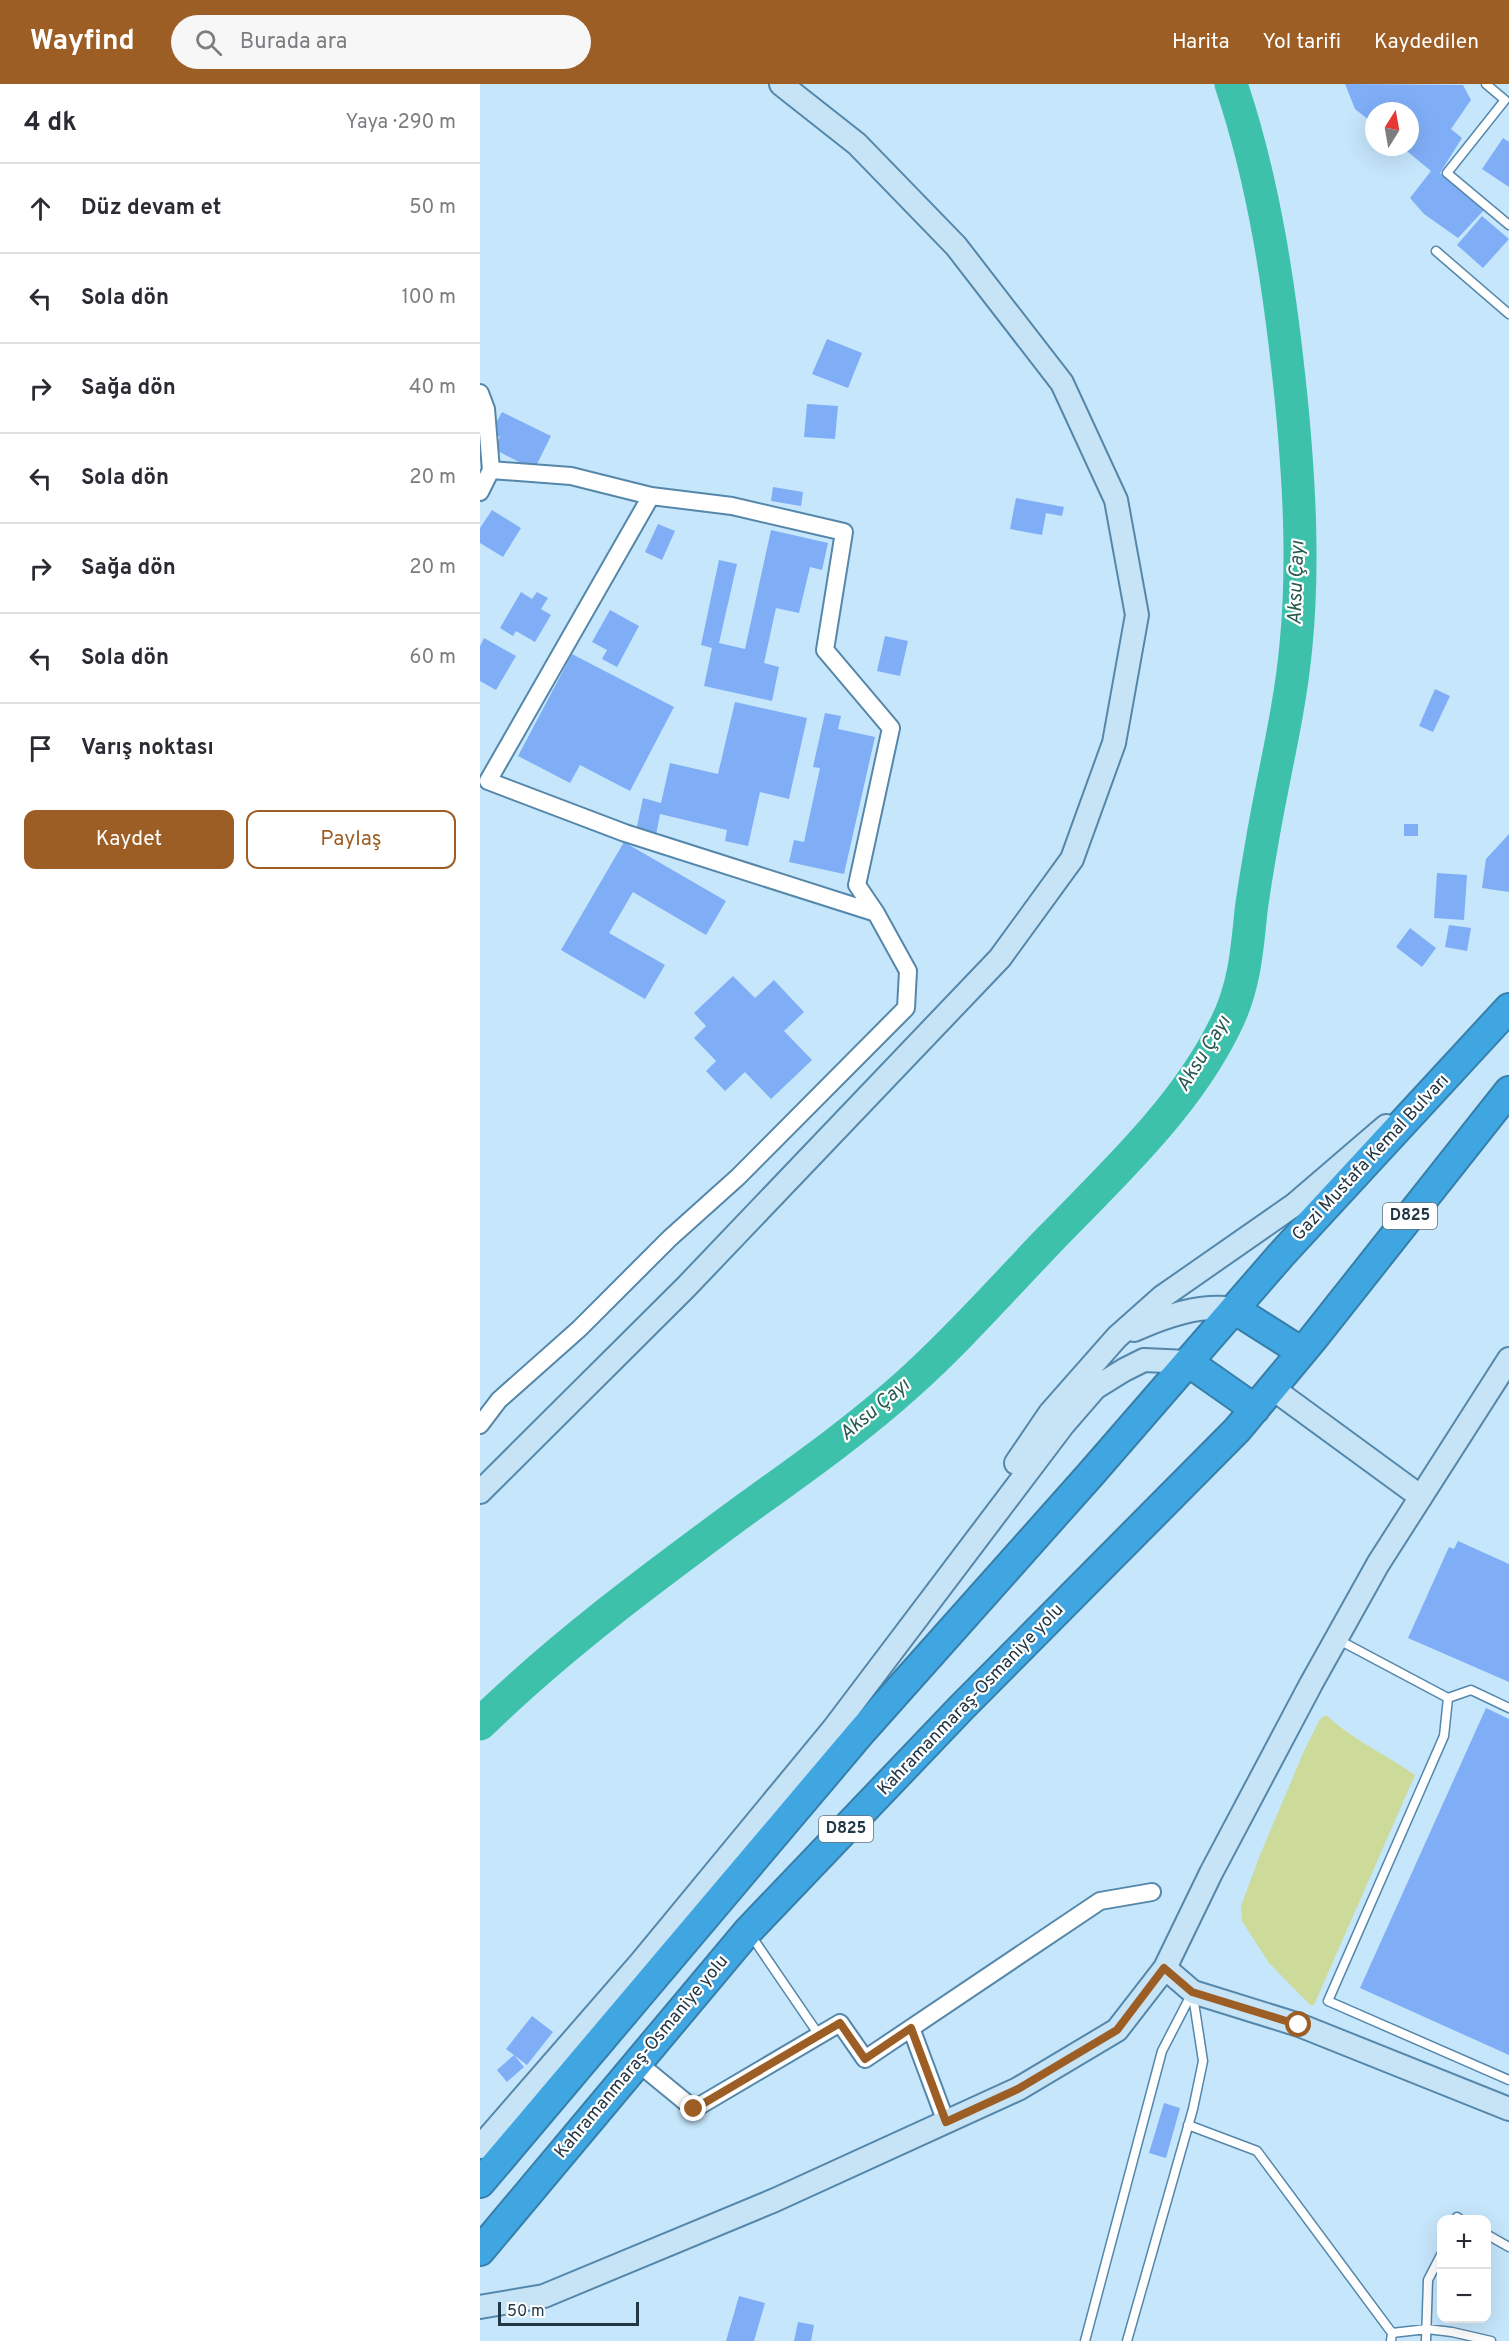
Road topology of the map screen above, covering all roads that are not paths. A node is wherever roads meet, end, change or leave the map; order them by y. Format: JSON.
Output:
{"nodes":[{"id":1,"x":781,"y":84,"type":"edge"},
{"id":2,"x":1486,"y":84,"type":"edge"},
{"id":3,"x":1509,"y":225,"type":"edge"},
{"id":4,"x":1436,"y":251,"type":"dead end"},
{"id":5,"x":1509,"y":314,"type":"edge"},
{"id":6,"x":480,"y":393,"type":"edge"},
{"id":7,"x":491,"y":470,"type":"junction"},
{"id":8,"x":480,"y":492,"type":"edge"},
{"id":9,"x":651,"y":496,"type":"junction"},
{"id":10,"x":876,"y":913,"type":"junction"},
{"id":11,"x":1509,"y":1008,"type":"edge"},
{"id":12,"x":1464,"y":1058,"type":"junction"},
{"id":13,"x":1509,"y":1091,"type":"edge"},
{"id":14,"x":1234,"y":1309,"type":"junction"},
{"id":15,"x":1117,"y":1337,"type":"junction"},
{"id":16,"x":1307,"y":1346,"type":"junction"},
{"id":17,"x":1509,"y":1359,"type":"edge"},
{"id":18,"x":1188,"y":1362,"type":"junction"},
{"id":19,"x":1255,"y":1409,"type":"junction"},
{"id":20,"x":480,"y":1425,"type":"edge"},
{"id":21,"x":480,"y":1492,"type":"edge"},
{"id":22,"x":1421,"y":1497,"type":"junction"},
{"id":23,"x":1336,"y":1639,"type":"junction"},
{"id":24,"x":860,"y":1691,"type":"junction"},
{"id":25,"x":1449,"y":1698,"type":"junction"},
{"id":26,"x":1509,"y":1708,"type":"edge"},
{"id":27,"x":1152,"y":1892,"type":"dead end"},
{"id":28,"x":748,"y":1931,"type":"junction"},
{"id":29,"x":1164,"y":1968,"type":"junction"},
{"id":30,"x":1192,"y":1992,"type":"junction"},
{"id":31,"x":911,"y":2028,"type":"junction"},
{"id":32,"x":819,"y":2035,"type":"junction"},
{"id":33,"x":638,"y":2063,"type":"junction"},
{"id":34,"x":1509,"y":2080,"type":"edge"},
{"id":35,"x":1509,"y":2109,"type":"edge"},
{"id":36,"x":946,"y":2122,"type":"junction"},
{"id":37,"x":1188,"y":2125,"type":"junction"},
{"id":38,"x":480,"y":2147,"type":"edge"},
{"id":39,"x":480,"y":2182,"type":"edge"},
{"id":40,"x":1491,"y":2237,"type":"edge"},
{"id":41,"x":1509,"y":2247,"type":"edge"},
{"id":42,"x":480,"y":2251,"type":"edge"},
{"id":43,"x":1437,"y":2263,"type":"edge"},
{"id":44,"x":480,"y":2307,"type":"edge"},
{"id":45,"x":1427,"y":2328,"type":"junction"},
{"id":46,"x":1392,"y":2337,"type":"edge"},
{"id":47,"x":1085,"y":2341,"type":"edge"},
{"id":48,"x":1127,"y":2341,"type":"edge"},
{"id":49,"x":1426,"y":2341,"type":"edge"},
{"id":50,"x":1491,"y":2341,"type":"edge"}],
"edges":[{"from":1,"to":21,"type":"street"},
{"from":2,"to":3,"type":"lane"},
{"from":4,"to":5,"type":"lane"},
{"from":6,"to":7,"type":"street"},
{"from":7,"to":8,"type":"street"},
{"from":7,"to":9,"type":"street"},
{"from":9,"to":10,"type":"street"},
{"from":9,"to":10,"type":"street"},
{"from":10,"to":20,"type":"street"},
{"from":11,"to":12,"type":"highway","name":"Gazi Mustafa Kemal Bulvarı"},
{"from":12,"to":14,"type":"highway","name":"Gazi Mustafa Kemal Bulvarı"},
{"from":12,"to":15,"type":"street"},
{"from":13,"to":16,"type":"highway","number":"D825"},
{"from":14,"to":15,"type":"street"},
{"from":14,"to":16,"type":"highway"},
{"from":14,"to":18,"type":"highway","name":"Gazi Mustafa Kemal Bulvarı"},
{"from":15,"to":24,"type":"street"},
{"from":16,"to":19,"type":"highway"},
{"from":17,"to":22,"type":"street"},
{"from":18,"to":19,"type":"highway"},
{"from":18,"to":24,"type":"street"},
{"from":18,"to":39,"type":"highway","name":"Gazi Mustafa Kemal Bulvarı"},
{"from":19,"to":22,"type":"street"},
{"from":19,"to":28,"type":"highway","name":"Kahramanmaraş-Osmaniye yolu","number":"D825"},
{"from":22,"to":23,"type":"street"},
{"from":23,"to":25,"type":"lane"},
{"from":23,"to":29,"type":"street"},
{"from":24,"to":38,"type":"street"},
{"from":25,"to":26,"type":"lane"},
{"from":25,"to":34,"type":"lane"},
{"from":27,"to":31,"type":"street"},
{"from":28,"to":32,"type":"lane"},
{"from":28,"to":33,"type":"highway","name":"Kahramanmaraş-Osmaniye yolu","number":"D825"},
{"from":29,"to":30,"type":"street"},
{"from":29,"to":36,"type":"street"},
{"from":30,"to":35,"type":"street"},
{"from":30,"to":37,"type":"lane"},
{"from":30,"to":47,"type":"lane"},
{"from":31,"to":32,"type":"street"},
{"from":31,"to":36,"type":"street"},
{"from":32,"to":33,"type":"street"},
{"from":33,"to":42,"type":"highway","name":"Kahramanmaraş-Osmaniye yolu","number":"D825"},
{"from":36,"to":44,"type":"street"},
{"from":37,"to":46,"type":"lane"},
{"from":37,"to":48,"type":"lane"},
{"from":40,"to":41,"type":"lane"},
{"from":43,"to":45,"type":"lane"},
{"from":45,"to":46,"type":"lane"},
{"from":45,"to":49,"type":"lane"},
{"from":45,"to":50,"type":"lane"}]}
